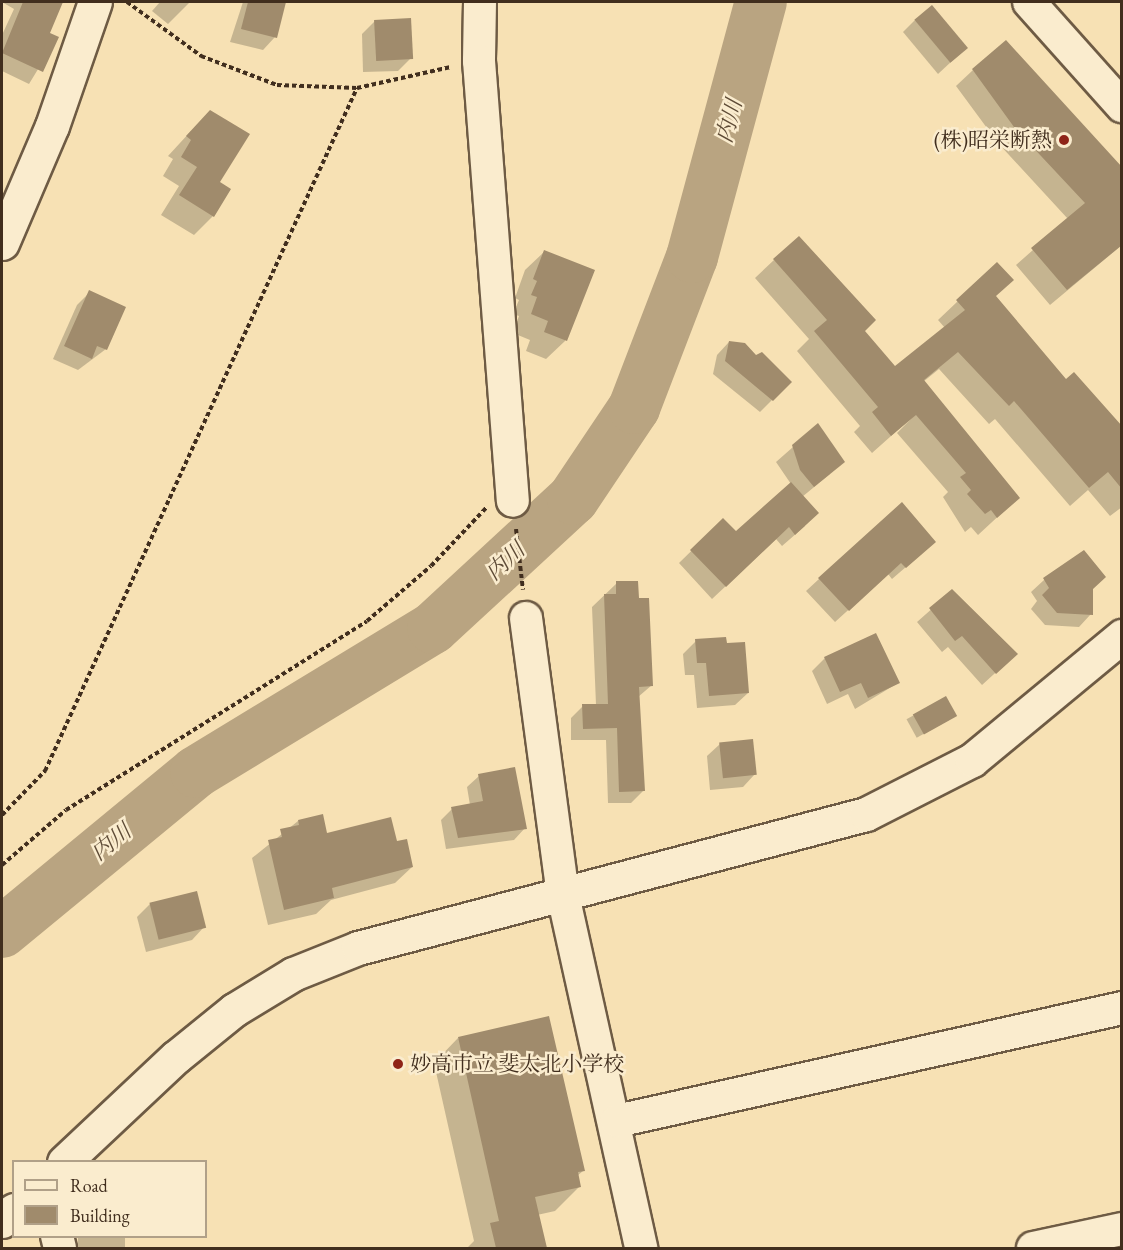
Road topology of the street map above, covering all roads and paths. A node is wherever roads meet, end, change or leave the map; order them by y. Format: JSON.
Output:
{"nodes":[{"id":1,"x":95,"y":2,"type":"edge"},
{"id":2,"x":127,"y":2,"type":"edge"},
{"id":3,"x":480,"y":2,"type":"edge"},
{"id":4,"x":1029,"y":2,"type":"edge"},
{"id":5,"x":479,"y":61,"type":"junction"},
{"id":6,"x":357,"y":88,"type":"junction"},
{"id":7,"x":1122,"y":106,"type":"edge"},
{"id":8,"x":2,"y":243,"type":"edge"},
{"id":9,"x":512,"y":491,"type":"junction"},
{"id":10,"x":526,"y":618,"type":"joint"},
{"id":11,"x":1120,"y":645,"type":"edge"},
{"id":12,"x":2,"y":815,"type":"edge"},
{"id":13,"x":2,"y":865,"type":"edge"},
{"id":14,"x":563,"y":895,"type":"junction"},
{"id":15,"x":1122,"y":1008,"type":"edge"},
{"id":16,"x":617,"y":1121,"type":"junction"},
{"id":17,"x":65,"y":1160,"type":"edge"},
{"id":18,"x":1122,"y":1229,"type":"edge"},
{"id":19,"x":641,"y":1248,"type":"edge"},
{"id":20,"x":1034,"y":1248,"type":"edge"}],
"edges":[{"from":1,"to":8,"type":"street"},
{"from":2,"to":6,"type":"path"},
{"from":3,"to":5,"type":"street"},
{"from":4,"to":7,"type":"street"},
{"from":5,"to":6,"type":"path"},
{"from":5,"to":9,"type":"street"},
{"from":6,"to":12,"type":"path"},
{"from":9,"to":10,"type":"path"},
{"from":9,"to":13,"type":"path"},
{"from":10,"to":14,"type":"street"},
{"from":11,"to":14,"type":"street"},
{"from":14,"to":16,"type":"street"},
{"from":14,"to":17,"type":"street"},
{"from":15,"to":16,"type":"street"},
{"from":16,"to":19,"type":"street"},
{"from":18,"to":20,"type":"street"}]}
